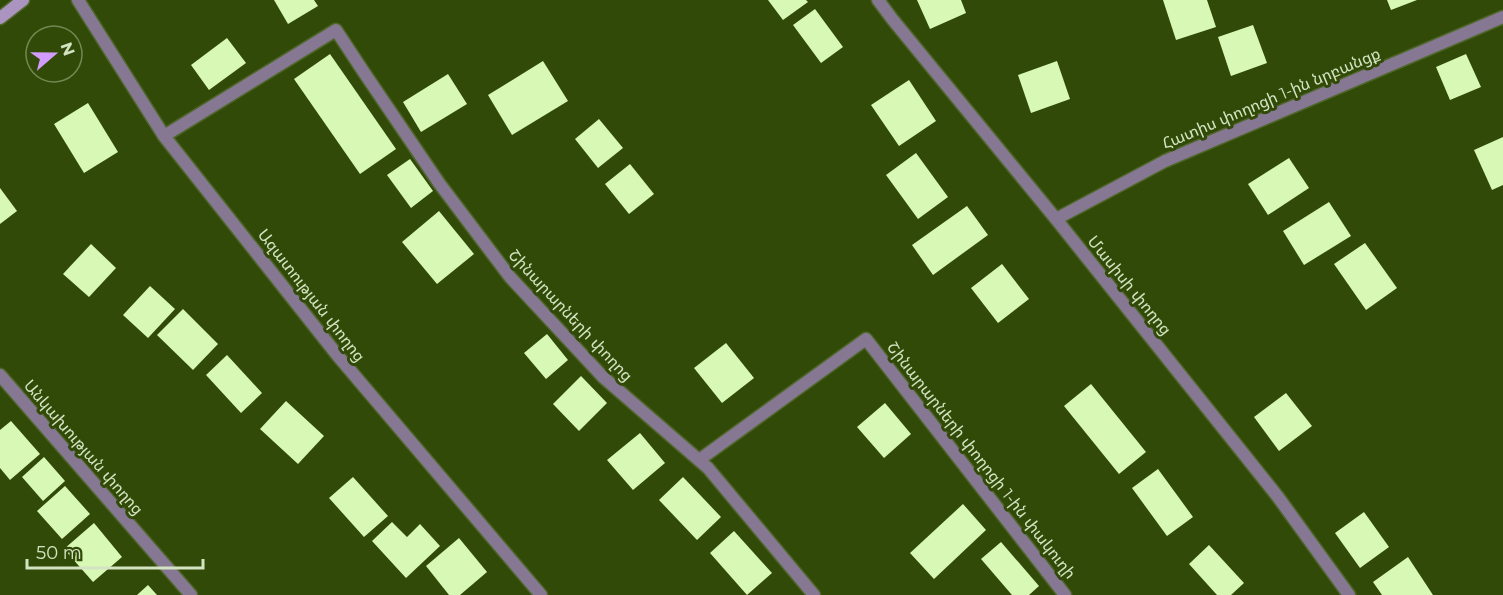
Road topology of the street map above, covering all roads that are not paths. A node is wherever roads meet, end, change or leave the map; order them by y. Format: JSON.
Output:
{"nodes":[{"id":1,"x":23,"y":0,"type":"edge"},
{"id":2,"x":78,"y":0,"type":"edge"},
{"id":3,"x":878,"y":0,"type":"edge"},
{"id":4,"x":1503,"y":17,"type":"edge"},
{"id":5,"x":0,"y":18,"type":"edge"},
{"id":6,"x":164,"y":136,"type":"junction"},
{"id":7,"x":1056,"y":219,"type":"junction"},
{"id":8,"x":0,"y":375,"type":"edge"},
{"id":9,"x":699,"y":460,"type":"junction"},
{"id":10,"x":191,"y":595,"type":"edge"},
{"id":11,"x":541,"y":595,"type":"edge"},
{"id":12,"x":814,"y":595,"type":"edge"},
{"id":13,"x":1065,"y":595,"type":"edge"},
{"id":14,"x":1349,"y":595,"type":"edge"}],
"edges":[{"from":1,"to":5,"type":"main road"},
{"from":2,"to":6,"type":"street","name":"Ազատության փողոց"},
{"from":3,"to":7,"type":"street","name":"Մասիսի փողոց"},
{"from":4,"to":7,"type":"street","name":"Հատիս փողոցի 1-ին նրբանցք"},
{"from":6,"to":9,"type":"street","name":"Շինարարների փողոց"},
{"from":6,"to":11,"type":"street","name":"Ազատության փողոց"},
{"from":7,"to":14,"type":"street","name":"Մասիսի փողոց"},
{"from":8,"to":10,"type":"street","name":"Անկախության փողոց"},
{"from":9,"to":12,"type":"street","name":"Շինարարների փողոց"},
{"from":9,"to":13,"type":"street","name":"Շինարարների փողոցի 1-ին փակուղի"}]}
